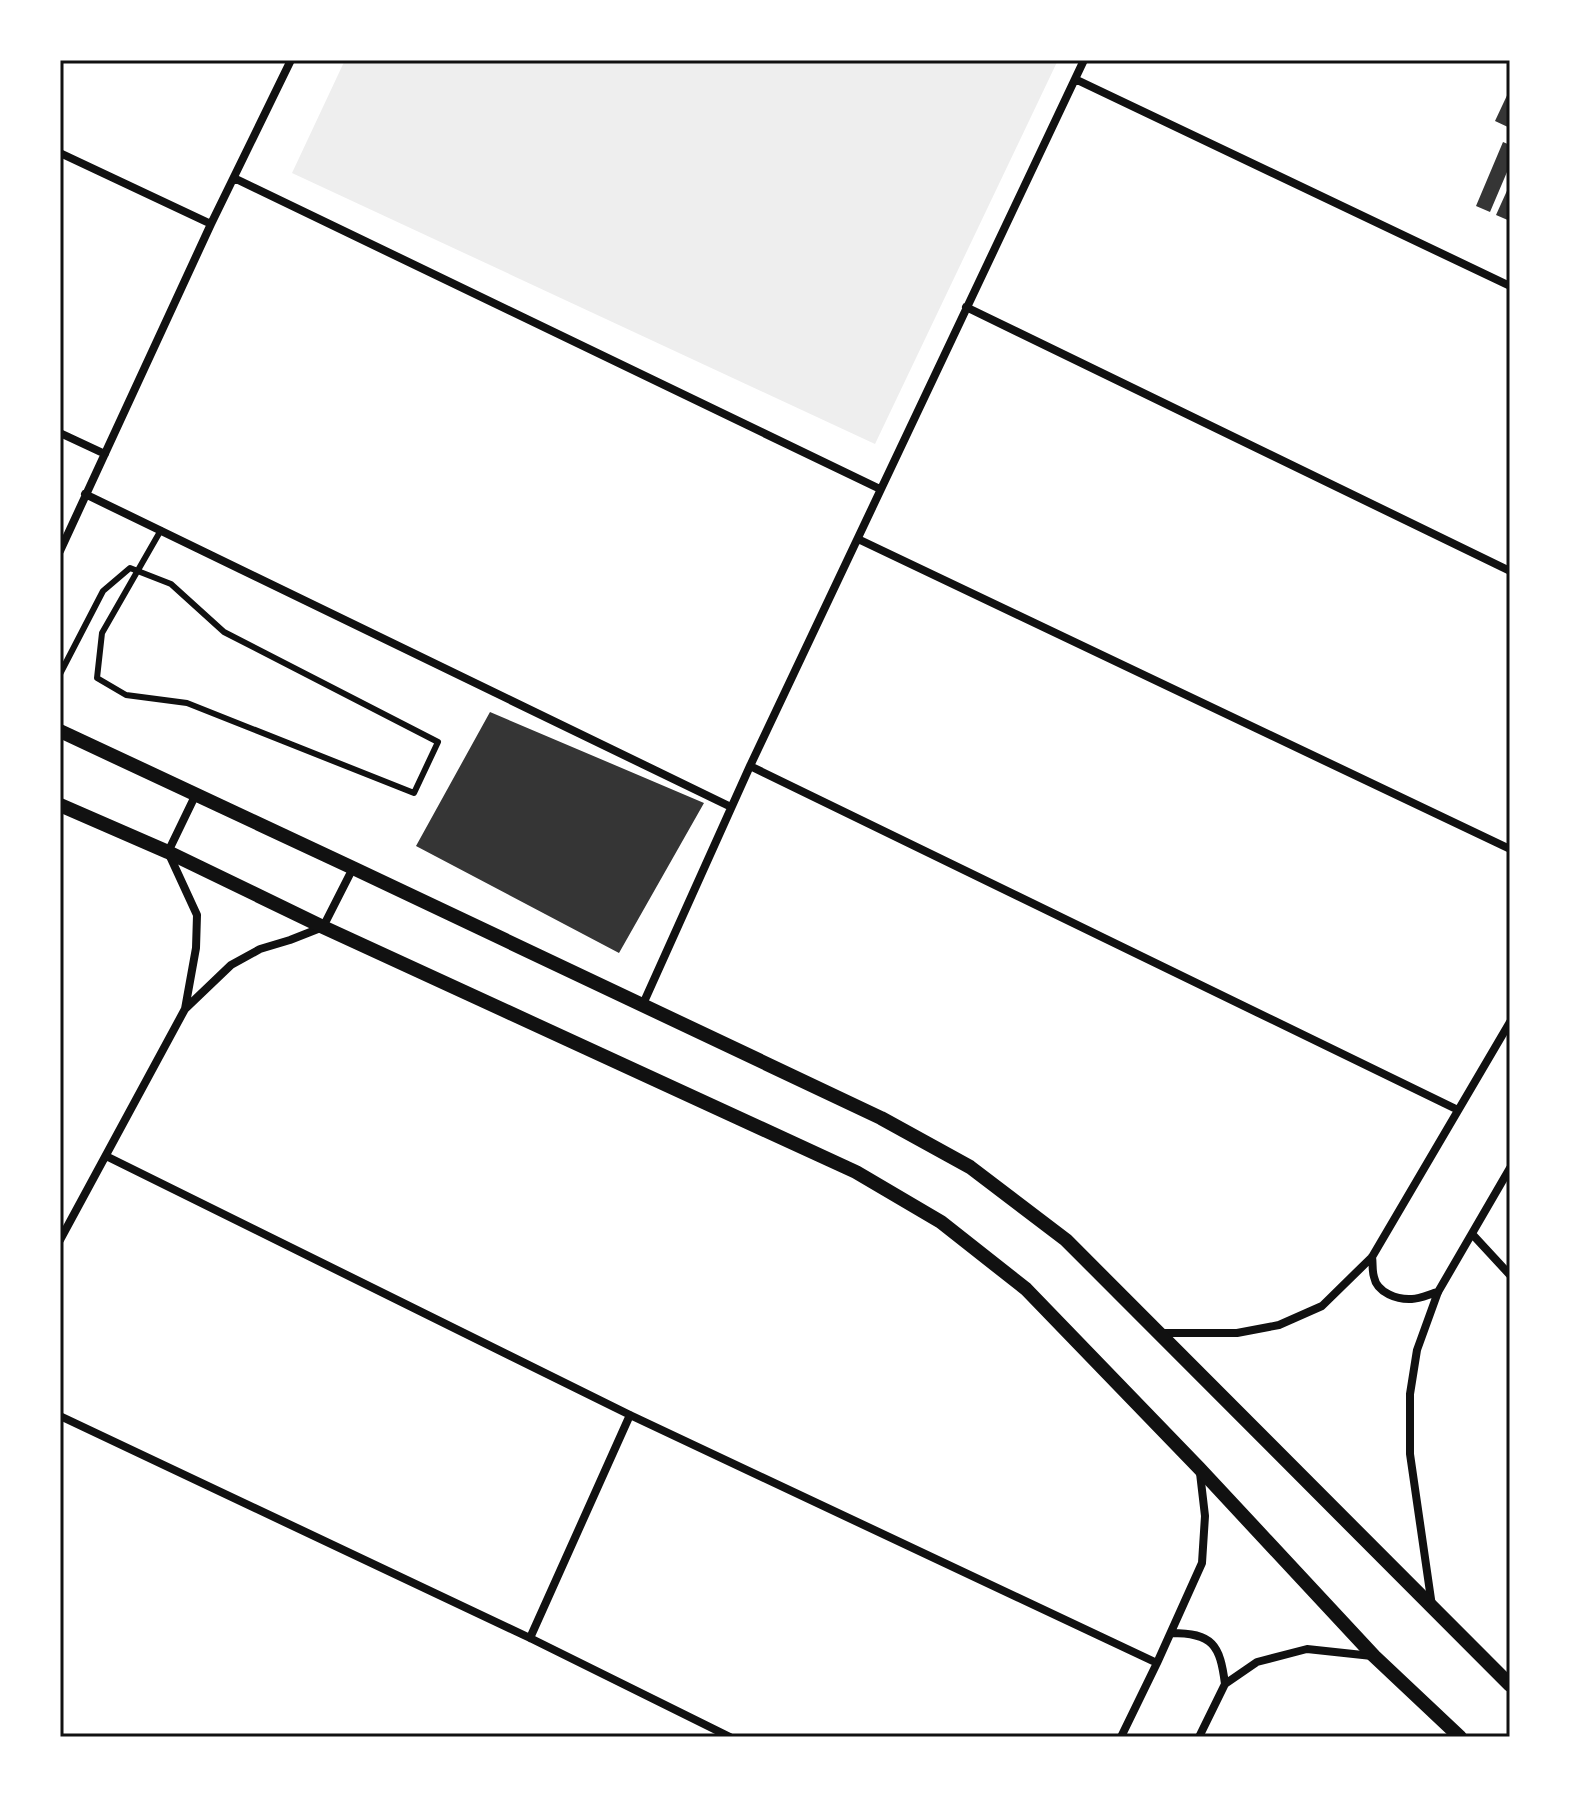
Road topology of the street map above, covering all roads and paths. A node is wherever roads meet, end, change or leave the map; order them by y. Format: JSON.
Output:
{"nodes":[{"id":1,"x":291,"y":60,"type":"edge"},
{"id":2,"x":1084,"y":60,"type":"edge"},
{"id":3,"x":1075,"y":79,"type":"junction"},
{"id":4,"x":60,"y":153,"type":"edge"},
{"id":5,"x":234,"y":178,"type":"junction"},
{"id":6,"x":211,"y":224,"type":"junction"},
{"id":7,"x":1510,"y":286,"type":"edge"},
{"id":8,"x":966,"y":307,"type":"junction"},
{"id":9,"x":60,"y":433,"type":"edge"},
{"id":10,"x":105,"y":454,"type":"junction"},
{"id":11,"x":880,"y":489,"type":"junction"},
{"id":12,"x":85,"y":494,"type":"junction"},
{"id":13,"x":161,"y":530,"type":"junction"},
{"id":14,"x":858,"y":539,"type":"junction"},
{"id":15,"x":60,"y":551,"type":"edge"},
{"id":16,"x":1510,"y":571,"type":"edge"},
{"id":17,"x":60,"y":674,"type":"edge"},
{"id":18,"x":60,"y":731,"type":"edge"},
{"id":19,"x":750,"y":766,"type":"junction"},
{"id":20,"x":196,"y":794,"type":"junction"},
{"id":21,"x":60,"y":805,"type":"edge"},
{"id":22,"x":731,"y":807,"type":"junction"},
{"id":23,"x":1510,"y":849,"type":"edge"},
{"id":24,"x":168,"y":852,"type":"junction"},
{"id":25,"x":353,"y":868,"type":"junction"},
{"id":26,"x":323,"y":927,"type":"junction"},
{"id":27,"x":643,"y":1004,"type":"junction"},
{"id":28,"x":185,"y":1009,"type":"junction"},
{"id":29,"x":1510,"y":1022,"type":"edge"},
{"id":30,"x":1458,"y":1110,"type":"junction"},
{"id":31,"x":106,"y":1156,"type":"junction"},
{"id":32,"x":1510,"y":1168,"type":"edge"},
{"id":33,"x":1473,"y":1235,"type":"junction"},
{"id":34,"x":60,"y":1240,"type":"edge"},
{"id":35,"x":1372,"y":1257,"type":"junction"},
{"id":36,"x":1510,"y":1275,"type":"edge"},
{"id":37,"x":1438,"y":1292,"type":"junction"},
{"id":38,"x":1159,"y":1333,"type":"junction"},
{"id":39,"x":630,"y":1415,"type":"junction"},
{"id":40,"x":60,"y":1416,"type":"edge"},
{"id":41,"x":1199,"y":1468,"type":"junction"},
{"id":42,"x":1432,"y":1607,"type":"junction"},
{"id":43,"x":1171,"y":1633,"type":"junction"},
{"id":44,"x":530,"y":1638,"type":"junction"},
{"id":45,"x":1374,"y":1656,"type":"junction"},
{"id":46,"x":1157,"y":1663,"type":"junction"},
{"id":47,"x":1225,"y":1684,"type":"junction"},
{"id":48,"x":1510,"y":1685,"type":"edge"},
{"id":49,"x":730,"y":1737,"type":"edge"},
{"id":50,"x":1121,"y":1737,"type":"edge"},
{"id":51,"x":1199,"y":1737,"type":"edge"},
{"id":52,"x":1460,"y":1737,"type":"edge"}],
"edges":[{"from":1,"to":5,"type":"street"},
{"from":2,"to":3,"type":"street"},
{"from":3,"to":7,"type":"street"},
{"from":3,"to":8,"type":"street"},
{"from":4,"to":6,"type":"street"},
{"from":5,"to":6,"type":"street"},
{"from":5,"to":11,"type":"street"},
{"from":6,"to":10,"type":"street"},
{"from":8,"to":11,"type":"street"},
{"from":8,"to":16,"type":"street"},
{"from":9,"to":10,"type":"street"},
{"from":10,"to":12,"type":"street"},
{"from":11,"to":14,"type":"street"},
{"from":12,"to":13,"type":"street"},
{"from":12,"to":15,"type":"street"},
{"from":13,"to":17,"type":"lane"},
{"from":13,"to":22,"type":"street"},
{"from":14,"to":19,"type":"street"},
{"from":14,"to":23,"type":"street"},
{"from":18,"to":20,"type":"street"},
{"from":19,"to":22,"type":"street"},
{"from":19,"to":30,"type":"street"},
{"from":20,"to":24,"type":"street"},
{"from":20,"to":25,"type":"street"},
{"from":21,"to":24,"type":"street"},
{"from":22,"to":27,"type":"street"},
{"from":24,"to":26,"type":"street"},
{"from":24,"to":28,"type":"street"},
{"from":25,"to":26,"type":"street"},
{"from":25,"to":27,"type":"street"},
{"from":26,"to":28,"type":"street"},
{"from":26,"to":41,"type":"street"},
{"from":27,"to":38,"type":"street"},
{"from":28,"to":31,"type":"street"},
{"from":29,"to":30,"type":"street"},
{"from":30,"to":35,"type":"street"},
{"from":31,"to":34,"type":"street"},
{"from":31,"to":39,"type":"street"},
{"from":32,"to":33,"type":"street"},
{"from":33,"to":36,"type":"street"},
{"from":33,"to":37,"type":"street"},
{"from":35,"to":37,"type":"street"},
{"from":35,"to":38,"type":"street"},
{"from":37,"to":42,"type":"street"},
{"from":38,"to":42,"type":"street"},
{"from":39,"to":44,"type":"street"},
{"from":39,"to":46,"type":"street"},
{"from":40,"to":44,"type":"street"},
{"from":41,"to":43,"type":"street"},
{"from":41,"to":45,"type":"street"},
{"from":42,"to":48,"type":"street"},
{"from":43,"to":46,"type":"street"},
{"from":43,"to":47,"type":"street"},
{"from":44,"to":49,"type":"street"},
{"from":45,"to":47,"type":"street"},
{"from":45,"to":52,"type":"street"},
{"from":46,"to":50,"type":"street"},
{"from":47,"to":51,"type":"street"}]}
